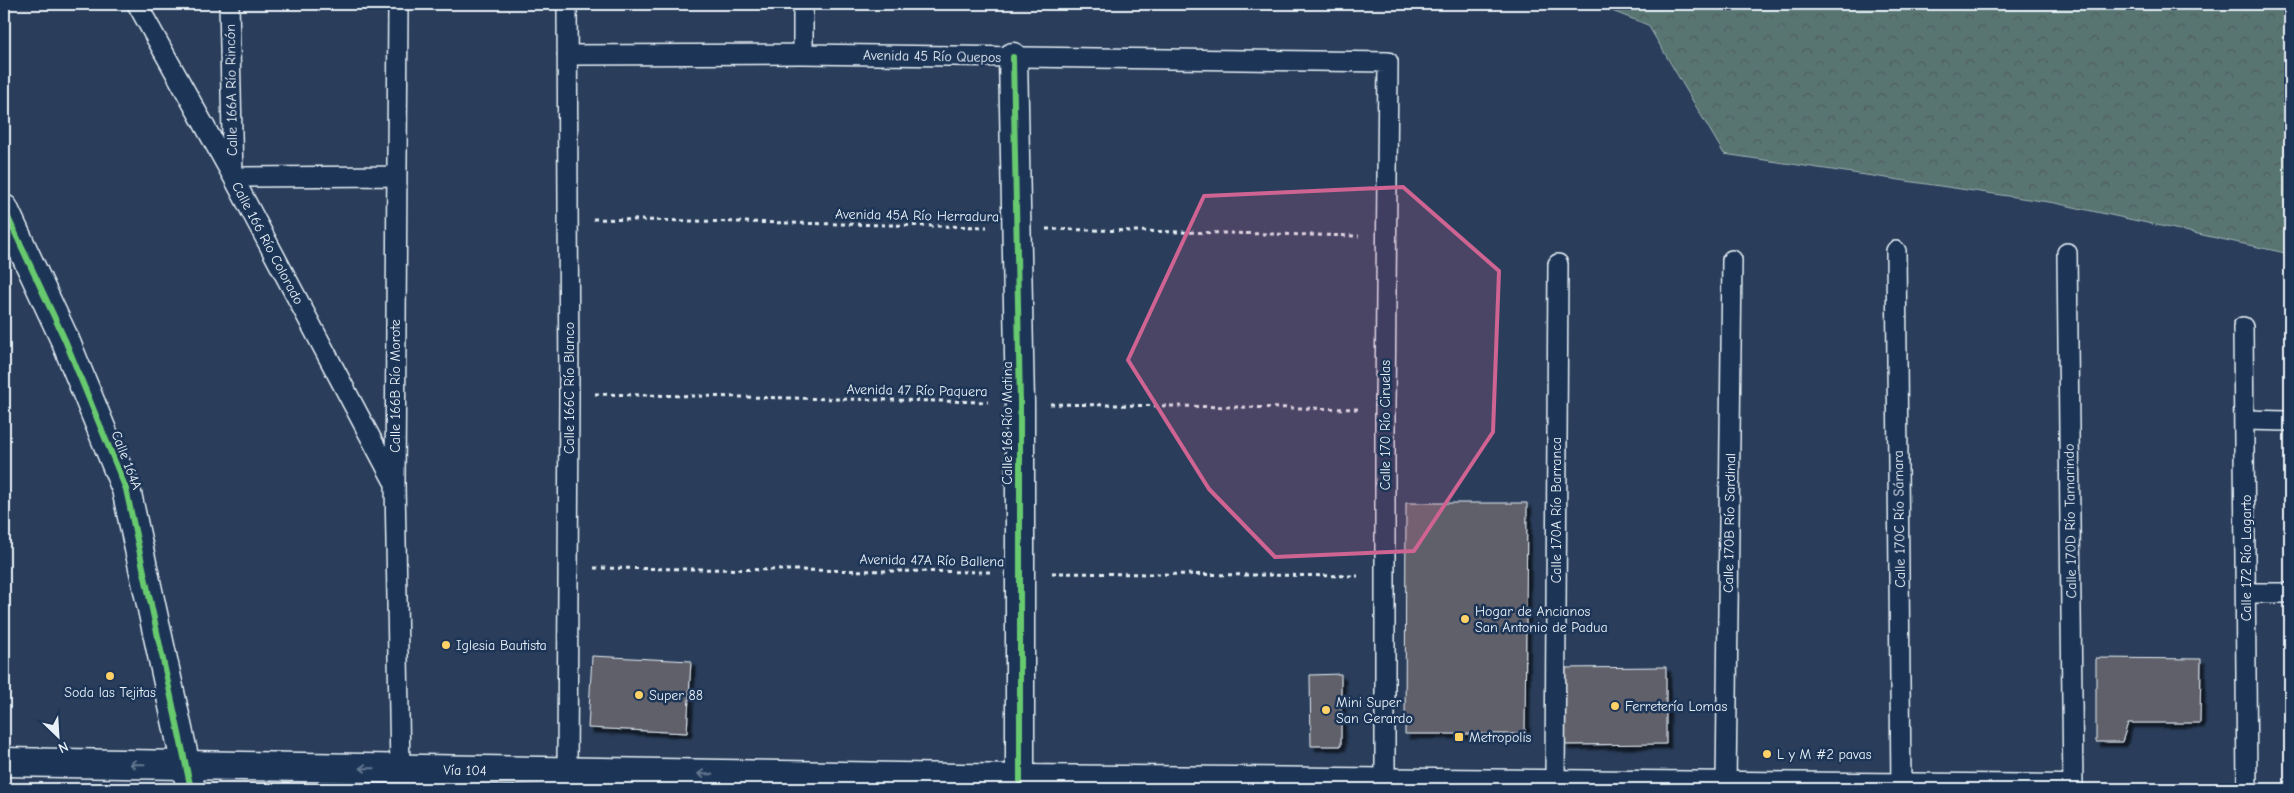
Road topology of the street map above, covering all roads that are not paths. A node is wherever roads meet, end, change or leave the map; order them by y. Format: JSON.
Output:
{"nodes":[{"id":1,"x":137,"y":4,"type":"edge"},
{"id":2,"x":229,"y":4,"type":"edge"},
{"id":3,"x":398,"y":4,"type":"edge"},
{"id":4,"x":567,"y":4,"type":"edge"},
{"id":5,"x":803,"y":4,"type":"edge"},
{"id":6,"x":803,"y":54,"type":"junction"},
{"id":7,"x":567,"y":55,"type":"junction"},
{"id":8,"x":1013,"y":57,"type":"junction"},
{"id":9,"x":1388,"y":62,"type":"joint"},
{"id":10,"x":396,"y":176,"type":"junction"},
{"id":11,"x":233,"y":177,"type":"junction"},
{"id":12,"x":4,"y":209,"type":"edge"},
{"id":13,"x":1896,"y":251,"type":"dead end"},
{"id":14,"x":2067,"y":253,"type":"dead end"},
{"id":15,"x":1732,"y":260,"type":"dead end"},
{"id":16,"x":1558,"y":264,"type":"dead end"},
{"id":17,"x":2243,"y":327,"type":"dead end"},
{"id":18,"x":2245,"y":420,"type":"junction"},
{"id":19,"x":2290,"y":420,"type":"edge"},
{"id":20,"x":395,"y":484,"type":"junction"},
{"id":21,"x":2246,"y":593,"type":"junction"},
{"id":22,"x":2290,"y":593,"type":"edge"},
{"id":23,"x":4,"y":762,"type":"edge"},
{"id":24,"x":400,"y":769,"type":"junction"},
{"id":25,"x":567,"y":772,"type":"junction"},
{"id":26,"x":189,"y":779,"type":"edge"},
{"id":27,"x":4,"y":780,"type":"edge"},
{"id":28,"x":1020,"y":784,"type":"edge"},
{"id":29,"x":1555,"y":785,"type":"junction"},
{"id":30,"x":1396,"y":786,"type":"edge"},
{"id":31,"x":1726,"y":786,"type":"junction"},
{"id":32,"x":1901,"y":788,"type":"junction"},
{"id":33,"x":598,"y":789,"type":"edge"},
{"id":34,"x":2066,"y":789,"type":"edge"},
{"id":35,"x":2074,"y":789,"type":"edge"},
{"id":36,"x":2247,"y":789,"type":"edge"}],
"edges":[{"from":1,"to":11,"type":"lane","name":"Calle 166 Río Colorado"},
{"from":2,"to":11,"type":"lane","name":"Calle 166A Río Rincón"},
{"from":3,"to":10,"type":"lane","name":"Calle 166B Río Morote"},
{"from":4,"to":7,"type":"lane","name":"Calle 166C Río Blanco"},
{"from":5,"to":6,"type":"lane"},
{"from":6,"to":7,"type":"lane","name":"Avenida 45 Río Quepos"},
{"from":6,"to":8,"type":"lane","name":"Avenida 45 Río Quepos"},
{"from":7,"to":25,"type":"lane","name":"Calle 166C Río Blanco"},
{"from":8,"to":9,"type":"lane","name":"Avenida 45 Río Quepos"},
{"from":8,"to":28,"type":"main road","name":"Calle 168 Río Matina"},
{"from":9,"to":30,"type":"lane","name":"Calle 170 Río Ciruelas"},
{"from":10,"to":11,"type":"lane"},
{"from":10,"to":20,"type":"lane","name":"Calle 166B Río Morote"},
{"from":11,"to":20,"type":"lane","name":"Calle 166 Río Colorado"},
{"from":12,"to":26,"type":"main road","name":"Calle 164A"},
{"from":13,"to":32,"type":"lane","name":"Calle 170C Río Sámara"},
{"from":14,"to":35,"type":"lane","name":"Calle 170D Río Tamarindo"},
{"from":15,"to":31,"type":"lane","name":"Calle 170B Río Sardinal"},
{"from":16,"to":29,"type":"lane","name":"Calle 170A Río Barranca"},
{"from":17,"to":18,"type":"lane","name":"Calle 172 Río Lagarto"},
{"from":18,"to":19,"type":"lane"},
{"from":18,"to":21,"type":"lane","name":"Calle 172 Río Lagarto"},
{"from":20,"to":24,"type":"lane","name":"Calle 166B Río Morote"},
{"from":21,"to":22,"type":"lane"},
{"from":21,"to":36,"type":"lane","name":"Calle 172 Río Lagarto"},
{"from":26,"to":23,"type":"main road","name":"Vía 104","one_way":true},
{"from":24,"to":25,"type":"main road","name":"Vía 104"},
{"from":24,"to":26,"type":"main road","name":"Vía 104","one_way":true},
{"from":28,"to":25,"type":"main road","name":"Vía 104","one_way":true},
{"from":26,"to":27,"type":"main road","name":"Vía 104"},
{"from":26,"to":33,"type":"main road","name":"Vía 104"},
{"from":28,"to":30,"type":"main road","name":"Vía 104"},
{"from":29,"to":30,"type":"main road","name":"Vía 104"},
{"from":29,"to":31,"type":"main road","name":"Vía 104"},
{"from":31,"to":32,"type":"main road","name":"Vía 104"},
{"from":32,"to":34,"type":"main road","name":"Vía 104"}]}
